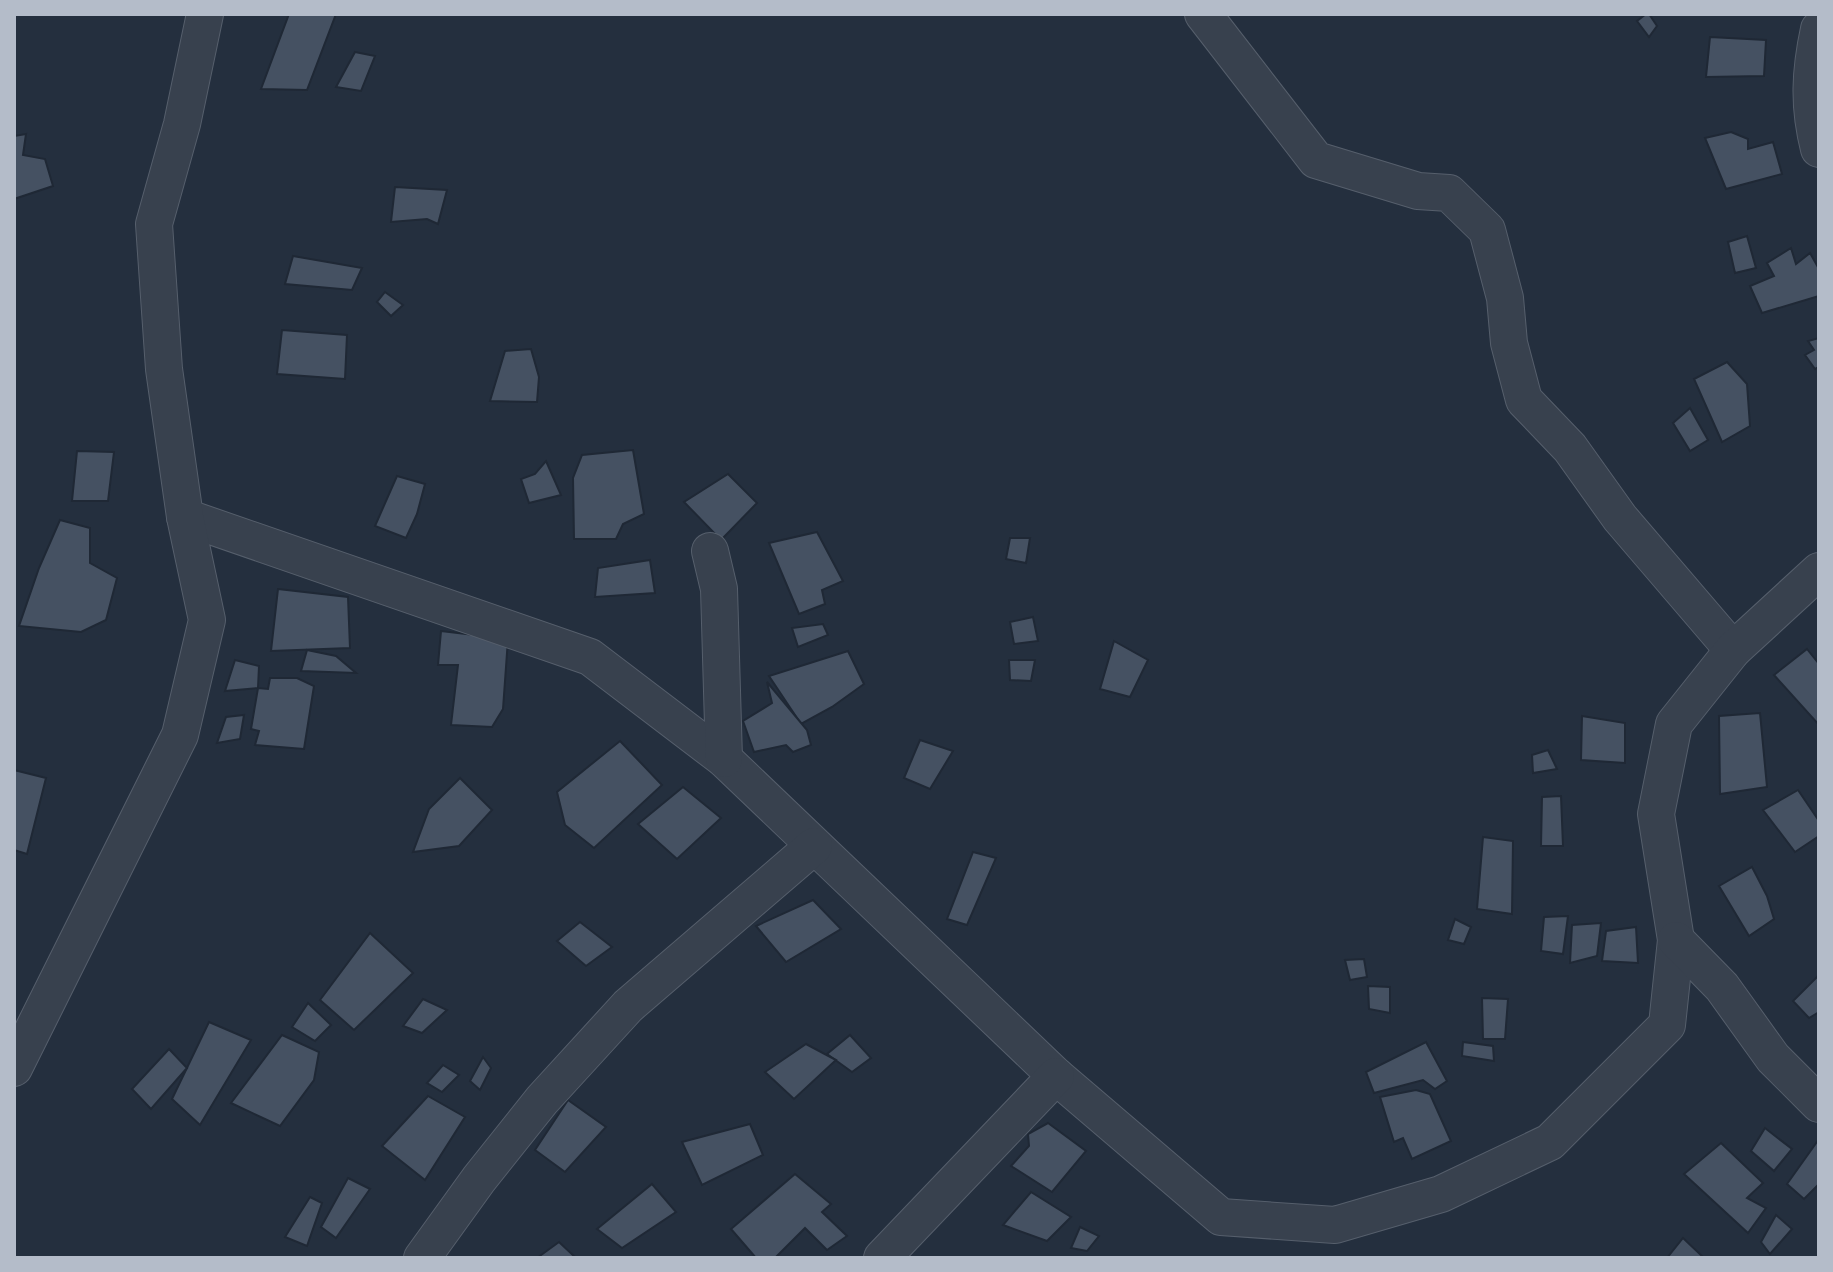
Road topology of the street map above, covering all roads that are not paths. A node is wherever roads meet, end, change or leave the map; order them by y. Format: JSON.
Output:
{"nodes":[{"id":1,"x":205,"y":14,"type":"edge"},
{"id":2,"x":1203,"y":14,"type":"edge"},
{"id":3,"x":1819,"y":29,"type":"edge"},
{"id":4,"x":1815,"y":67,"type":"edge"},
{"id":5,"x":1819,"y":149,"type":"edge"},
{"id":6,"x":185,"y":517,"type":"junction"},
{"id":7,"x":710,"y":551,"type":"dead end"},
{"id":8,"x":1819,"y":571,"type":"edge"},
{"id":9,"x":1733,"y":650,"type":"junction"},
{"id":10,"x":724,"y":759,"type":"junction"},
{"id":11,"x":814,"y":846,"type":"junction"},
{"id":12,"x":1676,"y":940,"type":"junction"},
{"id":13,"x":14,"y":1068,"type":"edge"},
{"id":14,"x":1056,"y":1076,"type":"junction"},
{"id":15,"x":1819,"y":1104,"type":"edge"},
{"id":16,"x":422,"y":1258,"type":"edge"},
{"id":17,"x":882,"y":1258,"type":"edge"}],
"edges":[{"from":1,"to":6,"type":"street"},
{"from":2,"to":9,"type":"street"},
{"from":3,"to":4,"type":"street"},
{"from":4,"to":5,"type":"street"},
{"from":6,"to":10,"type":"street"},
{"from":6,"to":13,"type":"street"},
{"from":7,"to":10,"type":"street"},
{"from":8,"to":9,"type":"street"},
{"from":9,"to":12,"type":"street"},
{"from":10,"to":11,"type":"street"},
{"from":11,"to":14,"type":"street"},
{"from":11,"to":16,"type":"street"},
{"from":12,"to":14,"type":"street"},
{"from":12,"to":15,"type":"street"},
{"from":14,"to":17,"type":"street"}]}
